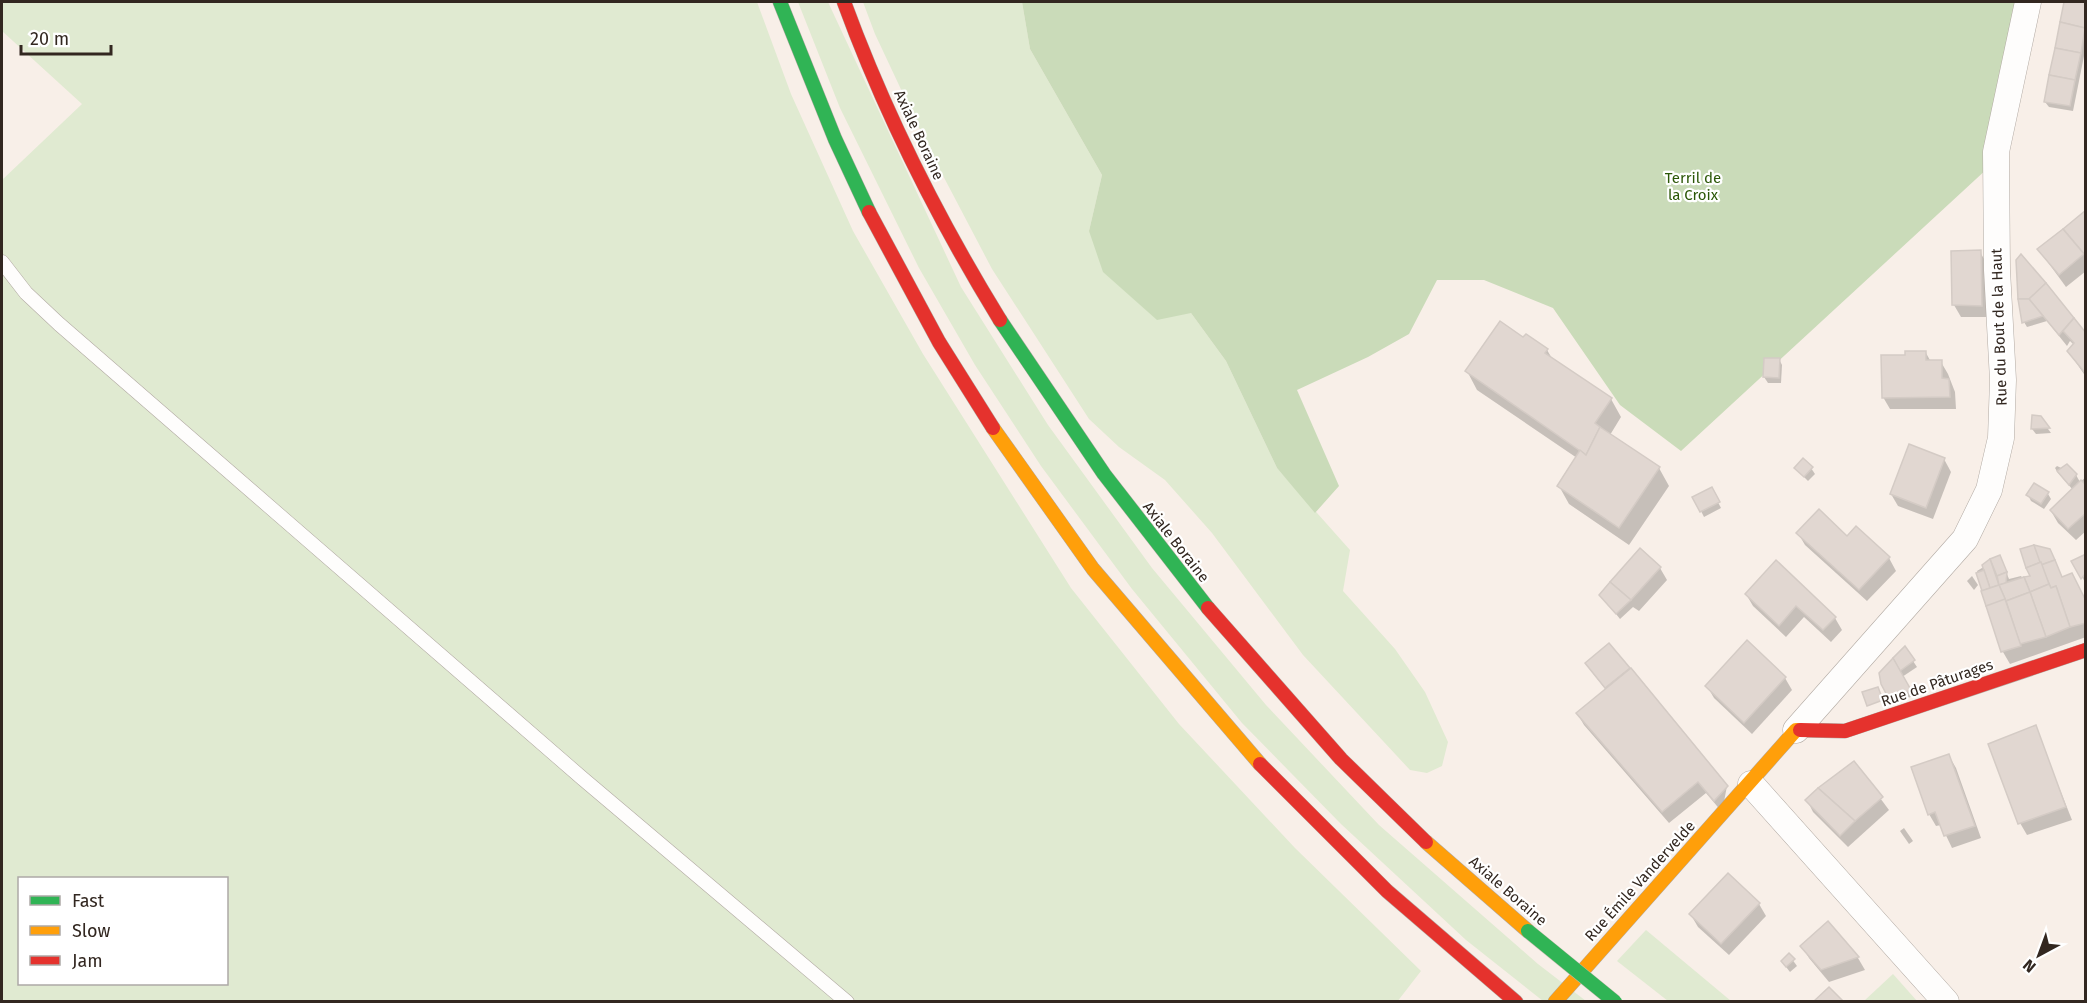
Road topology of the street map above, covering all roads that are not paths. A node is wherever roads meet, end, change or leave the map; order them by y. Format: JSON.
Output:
{"nodes":[{"id":1,"x":780,"y":2,"type":"edge"},
{"id":2,"x":844,"y":2,"type":"edge"},
{"id":3,"x":2028,"y":2,"type":"edge"},
{"id":4,"x":2,"y":262,"type":"edge"},
{"id":5,"x":2085,"y":650,"type":"edge"},
{"id":6,"x":1796,"y":730,"type":"junction"},
{"id":7,"x":1751,"y":784,"type":"junction"},
{"id":8,"x":847,"y":1002,"type":"edge"},
{"id":9,"x":1516,"y":1002,"type":"edge"},
{"id":10,"x":1555,"y":1002,"type":"edge"},
{"id":11,"x":1615,"y":1002,"type":"edge"},
{"id":12,"x":1946,"y":1002,"type":"edge"}],
"edges":[{"from":1,"to":9,"type":"main road"},
{"from":2,"to":11,"type":"main road","name":"Axiale Boraine","bridge":true},
{"from":3,"to":6,"type":"street","name":"Rue du Bout de la Haut"},
{"from":4,"to":8,"type":"lane"},
{"from":5,"to":6,"type":"main road","name":"Rue de Pâturages"},
{"from":6,"to":7,"type":"main road","name":"Rue du Bout de la Haut"},
{"from":7,"to":10,"type":"main road","name":"Rue Émile Vandervelde"},
{"from":7,"to":12,"type":"street"}]}
